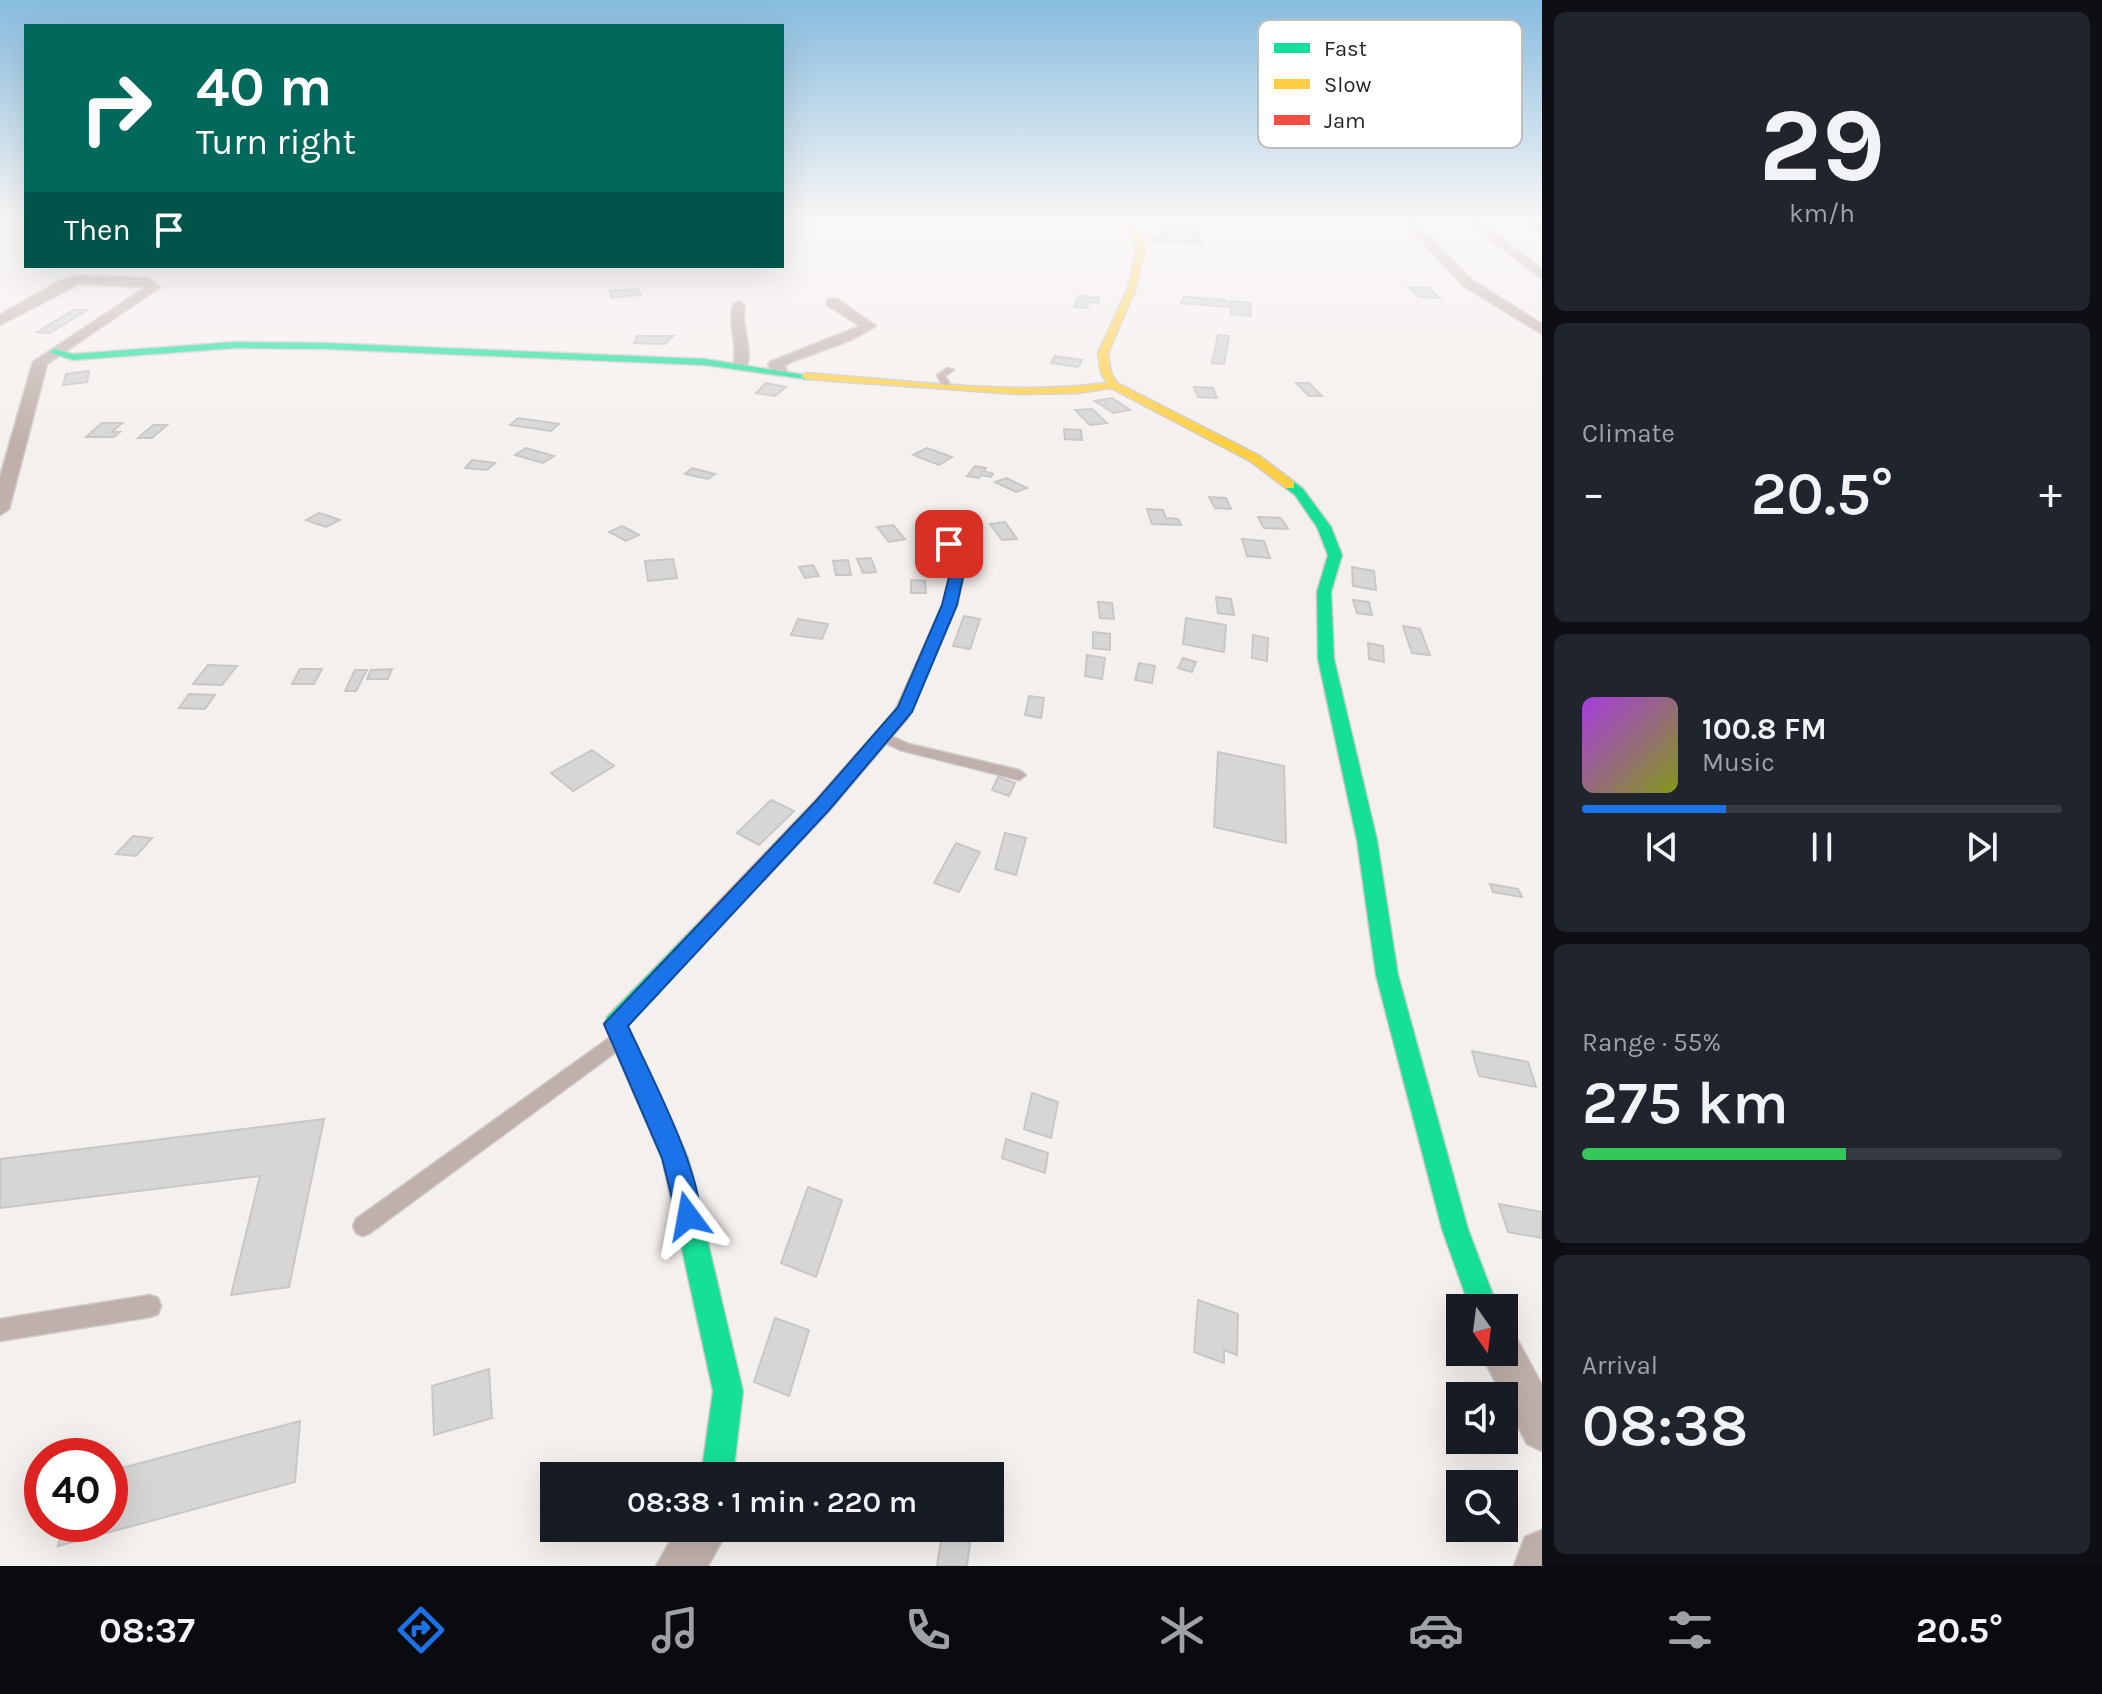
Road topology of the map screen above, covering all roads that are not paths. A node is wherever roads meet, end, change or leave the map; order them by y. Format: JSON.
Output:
{"nodes":[{"id":1,"x":45,"y":295,"type":"edge"},
{"id":2,"x":142,"y":295,"type":"edge"},
{"id":3,"x":1129,"y":295,"type":"edge"},
{"id":4,"x":1487,"y":295,"type":"edge"},
{"id":5,"x":832,"y":302,"type":"dead end"},
{"id":6,"x":739,"y":305,"type":"dead end"},
{"id":7,"x":0,"y":321,"type":"edge"},
{"id":8,"x":1542,"y":330,"type":"edge"},
{"id":9,"x":54,"y":352,"type":"junction"},
{"id":10,"x":740,"y":366,"type":"junction"},
{"id":11,"x":780,"y":371,"type":"junction"},
{"id":12,"x":1113,"y":385,"type":"junction"},
{"id":13,"x":0,"y":509,"type":"edge"},
{"id":14,"x":930,"y":544,"type":"dead end"},
{"id":15,"x":882,"y":736,"type":"junction"},
{"id":16,"x":1019,"y":775,"type":"dead end"},
{"id":17,"x":622,"y":1039,"type":"junction"},
{"id":18,"x":363,"y":1226,"type":"dead end"},
{"id":19,"x":1479,"y":1294,"type":"edge"},
{"id":20,"x":150,"y":1306,"type":"dead end"},
{"id":21,"x":0,"y":1330,"type":"edge"},
{"id":22,"x":1508,"y":1366,"type":"edge"},
{"id":23,"x":1542,"y":1429,"type":"edge"},
{"id":24,"x":719,"y":1462,"type":"edge"},
{"id":25,"x":696,"y":1542,"type":"edge"},
{"id":26,"x":1542,"y":1554,"type":"edge"},
{"id":27,"x":680,"y":1566,"type":"edge"},
{"id":28,"x":1538,"y":1566,"type":"edge"}],
"edges":[{"from":1,"to":7,"type":"street"},
{"from":2,"to":9,"type":"street"},
{"from":3,"to":12,"type":"street"},
{"from":4,"to":8,"type":"street"},
{"from":5,"to":11,"type":"street"},
{"from":6,"to":10,"type":"street"},
{"from":9,"to":10,"type":"street"},
{"from":9,"to":13,"type":"street"},
{"from":10,"to":11,"type":"street"},
{"from":11,"to":12,"type":"street"},
{"from":12,"to":19,"type":"street"},
{"from":14,"to":15,"type":"street"},
{"from":15,"to":16,"type":"lane"},
{"from":15,"to":17,"type":"street"},
{"from":17,"to":18,"type":"lane"},
{"from":17,"to":24,"type":"street"},
{"from":20,"to":21,"type":"lane"},
{"from":22,"to":23,"type":"street"},
{"from":25,"to":27,"type":"street"},
{"from":26,"to":28,"type":"street"}]}
